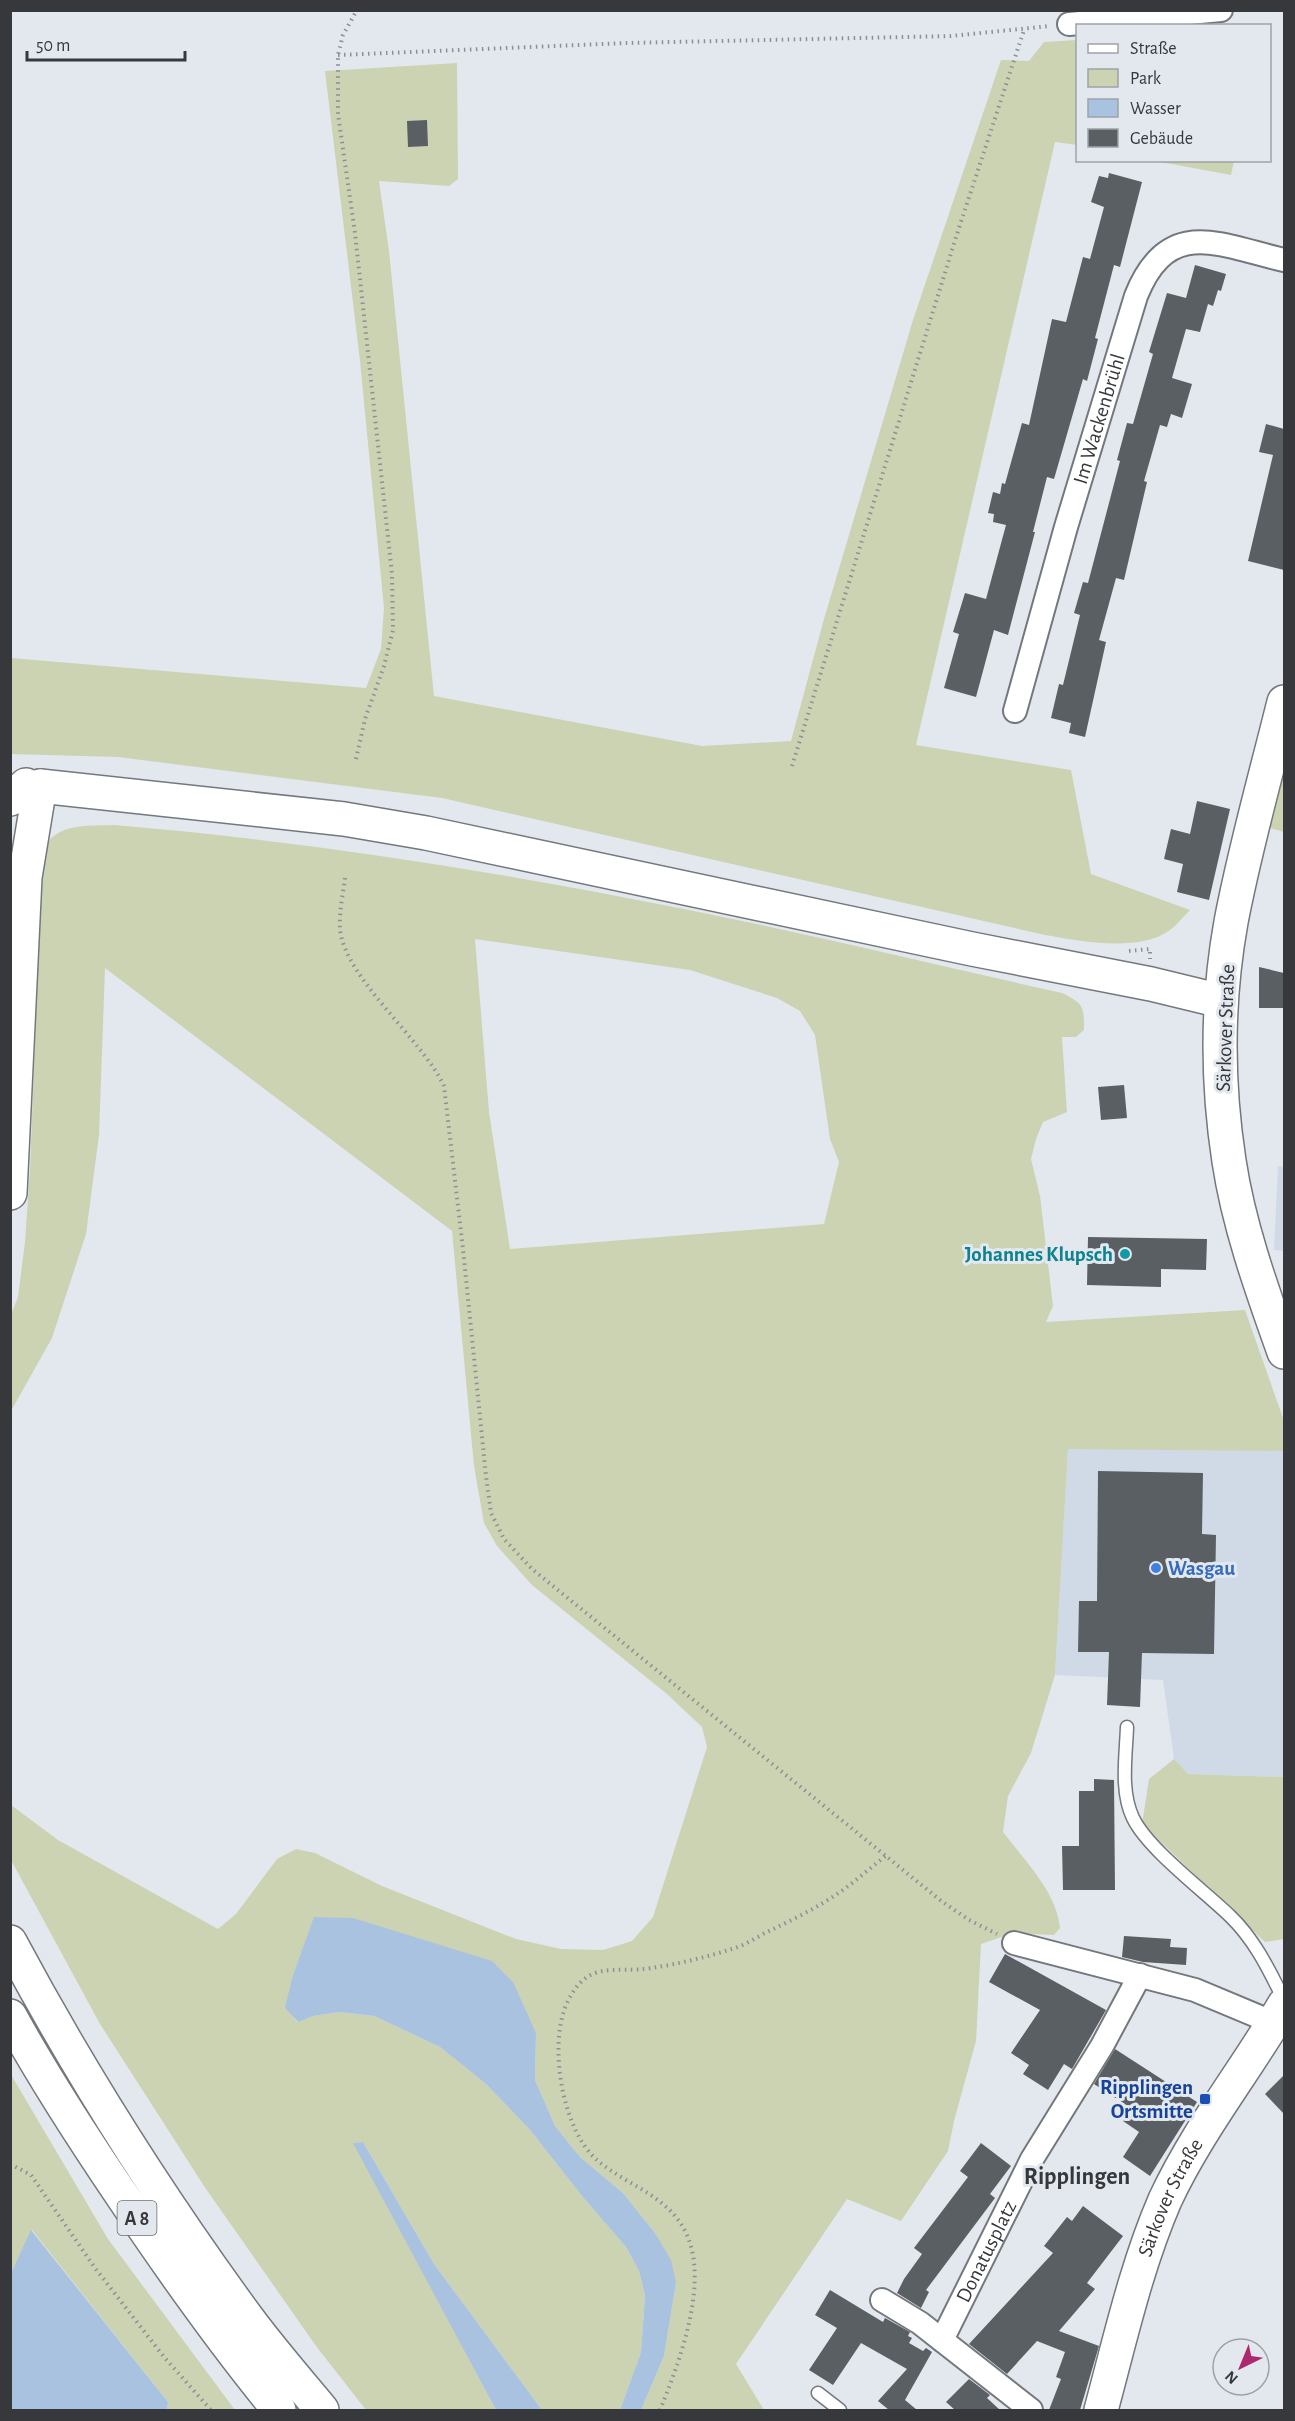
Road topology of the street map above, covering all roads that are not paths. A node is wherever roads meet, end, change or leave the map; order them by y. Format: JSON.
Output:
{"nodes":[{"id":1,"x":1221,"y":10,"type":"edge"},
{"id":2,"x":1069,"y":24,"type":"road end"},
{"id":3,"x":1284,"y":260,"type":"edge"},
{"id":4,"x":1284,"y":702,"type":"edge"},
{"id":5,"x":1015,"y":711,"type":"dead end"},
{"id":6,"x":26,"y":790,"type":"edge"},
{"id":7,"x":1221,"y":1001,"type":"junction"},
{"id":8,"x":10,"y":1193,"type":"edge"},
{"id":9,"x":1284,"y":1352,"type":"edge"},
{"id":10,"x":1127,"y":1727,"type":"dead end"},
{"id":11,"x":10,"y":1942,"type":"edge"},
{"id":12,"x":1014,"y":1943,"type":"road end"},
{"id":13,"x":1140,"y":1975,"type":"junction"},
{"id":14,"x":1281,"y":2009,"type":"edge"},
{"id":15,"x":10,"y":2016,"type":"edge"},
{"id":16,"x":882,"y":2300,"type":"dead end"},
{"id":17,"x":942,"y":2340,"type":"junction"},
{"id":18,"x":819,"y":2393,"type":"dead end"},
{"id":19,"x":279,"y":2410,"type":"edge"},
{"id":20,"x":322,"y":2410,"type":"edge"},
{"id":21,"x":840,"y":2410,"type":"edge"},
{"id":22,"x":1032,"y":2410,"type":"edge"},
{"id":23,"x":1101,"y":2410,"type":"edge"}],
"edges":[{"from":1,"to":2,"type":"street"},
{"from":3,"to":5,"type":"street","name":"Im Wackenbrühl"},
{"from":4,"to":7,"type":"main road","name":"Särkover Straße"},
{"from":6,"to":7,"type":"main road"},
{"from":6,"to":8,"type":"main road"},
{"from":7,"to":9,"type":"main road","name":"Särkover Straße"},
{"from":10,"to":14,"type":"lane"},
{"from":11,"to":20,"type":"main road","number":"A 8"},
{"from":12,"to":13,"type":"street"},
{"from":13,"to":14,"type":"street"},
{"from":13,"to":17,"type":"street","name":"Donatusplatz"},
{"from":14,"to":23,"type":"main road","name":"Särkover Straße"},
{"from":15,"to":19,"type":"main road","number":"A 8"},
{"from":16,"to":17,"type":"street"},
{"from":17,"to":22,"type":"street"},
{"from":18,"to":21,"type":"lane"}]}
